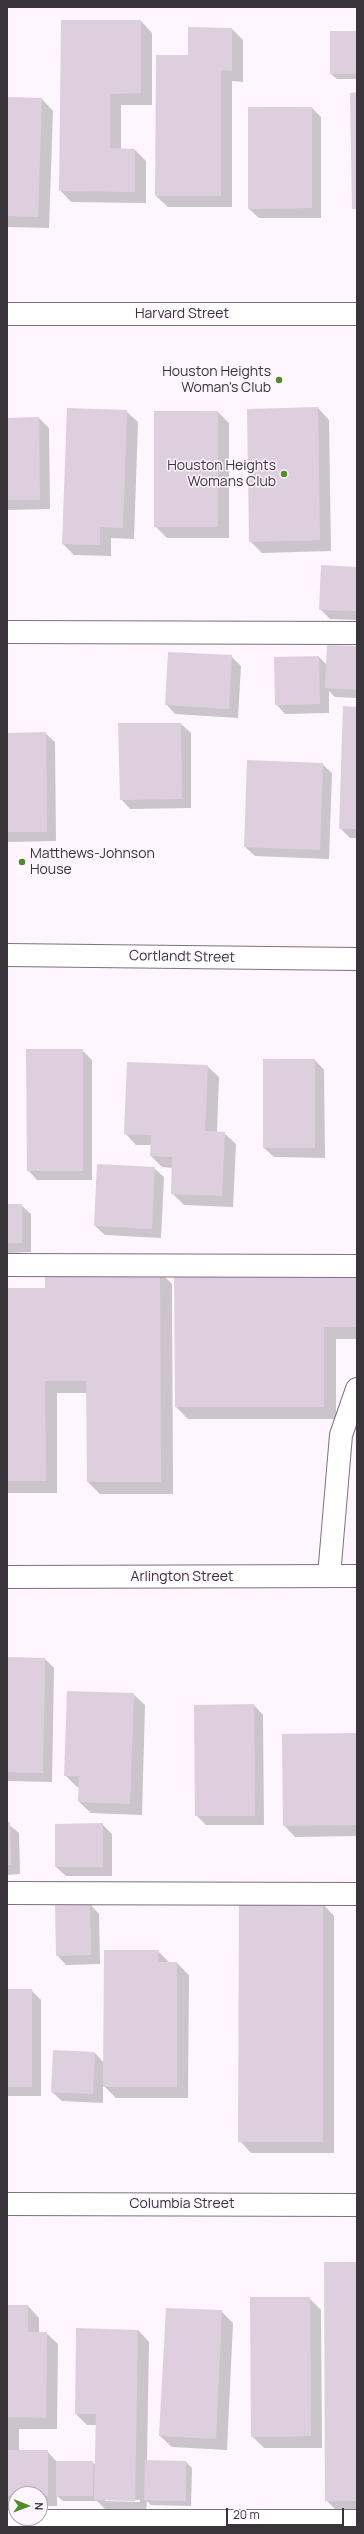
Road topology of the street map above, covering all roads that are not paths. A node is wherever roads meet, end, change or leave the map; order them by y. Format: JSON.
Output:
{"nodes":[{"id":1,"x":7,"y":314,"type":"edge"},
{"id":2,"x":357,"y":314,"type":"edge"},
{"id":3,"x":7,"y":632,"type":"edge"},
{"id":4,"x":357,"y":633,"type":"edge"},
{"id":5,"x":7,"y":955,"type":"edge"},
{"id":6,"x":357,"y":959,"type":"edge"},
{"id":7,"x":7,"y":1265,"type":"edge"},
{"id":8,"x":357,"y":1266,"type":"edge"},
{"id":9,"x":357,"y":1389,"type":"edge"},
{"id":10,"x":329,"y":1576,"type":"junction"},
{"id":11,"x":357,"y":1576,"type":"edge"},
{"id":12,"x":7,"y":1577,"type":"edge"},
{"id":13,"x":7,"y":1893,"type":"edge"},
{"id":14,"x":357,"y":1894,"type":"edge"},
{"id":15,"x":7,"y":2204,"type":"edge"},
{"id":16,"x":357,"y":2205,"type":"edge"},
{"id":17,"x":7,"y":2521,"type":"edge"},
{"id":18,"x":357,"y":2521,"type":"edge"}],
"edges":[{"from":1,"to":2,"type":"street","name":"Harvard Street"},
{"from":3,"to":4,"type":"street"},
{"from":5,"to":6,"type":"street","name":"Cortlandt Street"},
{"from":7,"to":8,"type":"street"},
{"from":9,"to":10,"type":"street"},
{"from":10,"to":11,"type":"street","name":"Arlington Street"},
{"from":10,"to":12,"type":"street","name":"Arlington Street"},
{"from":13,"to":14,"type":"street"},
{"from":15,"to":16,"type":"street","name":"Columbia Street"},
{"from":17,"to":18,"type":"street"}]}
